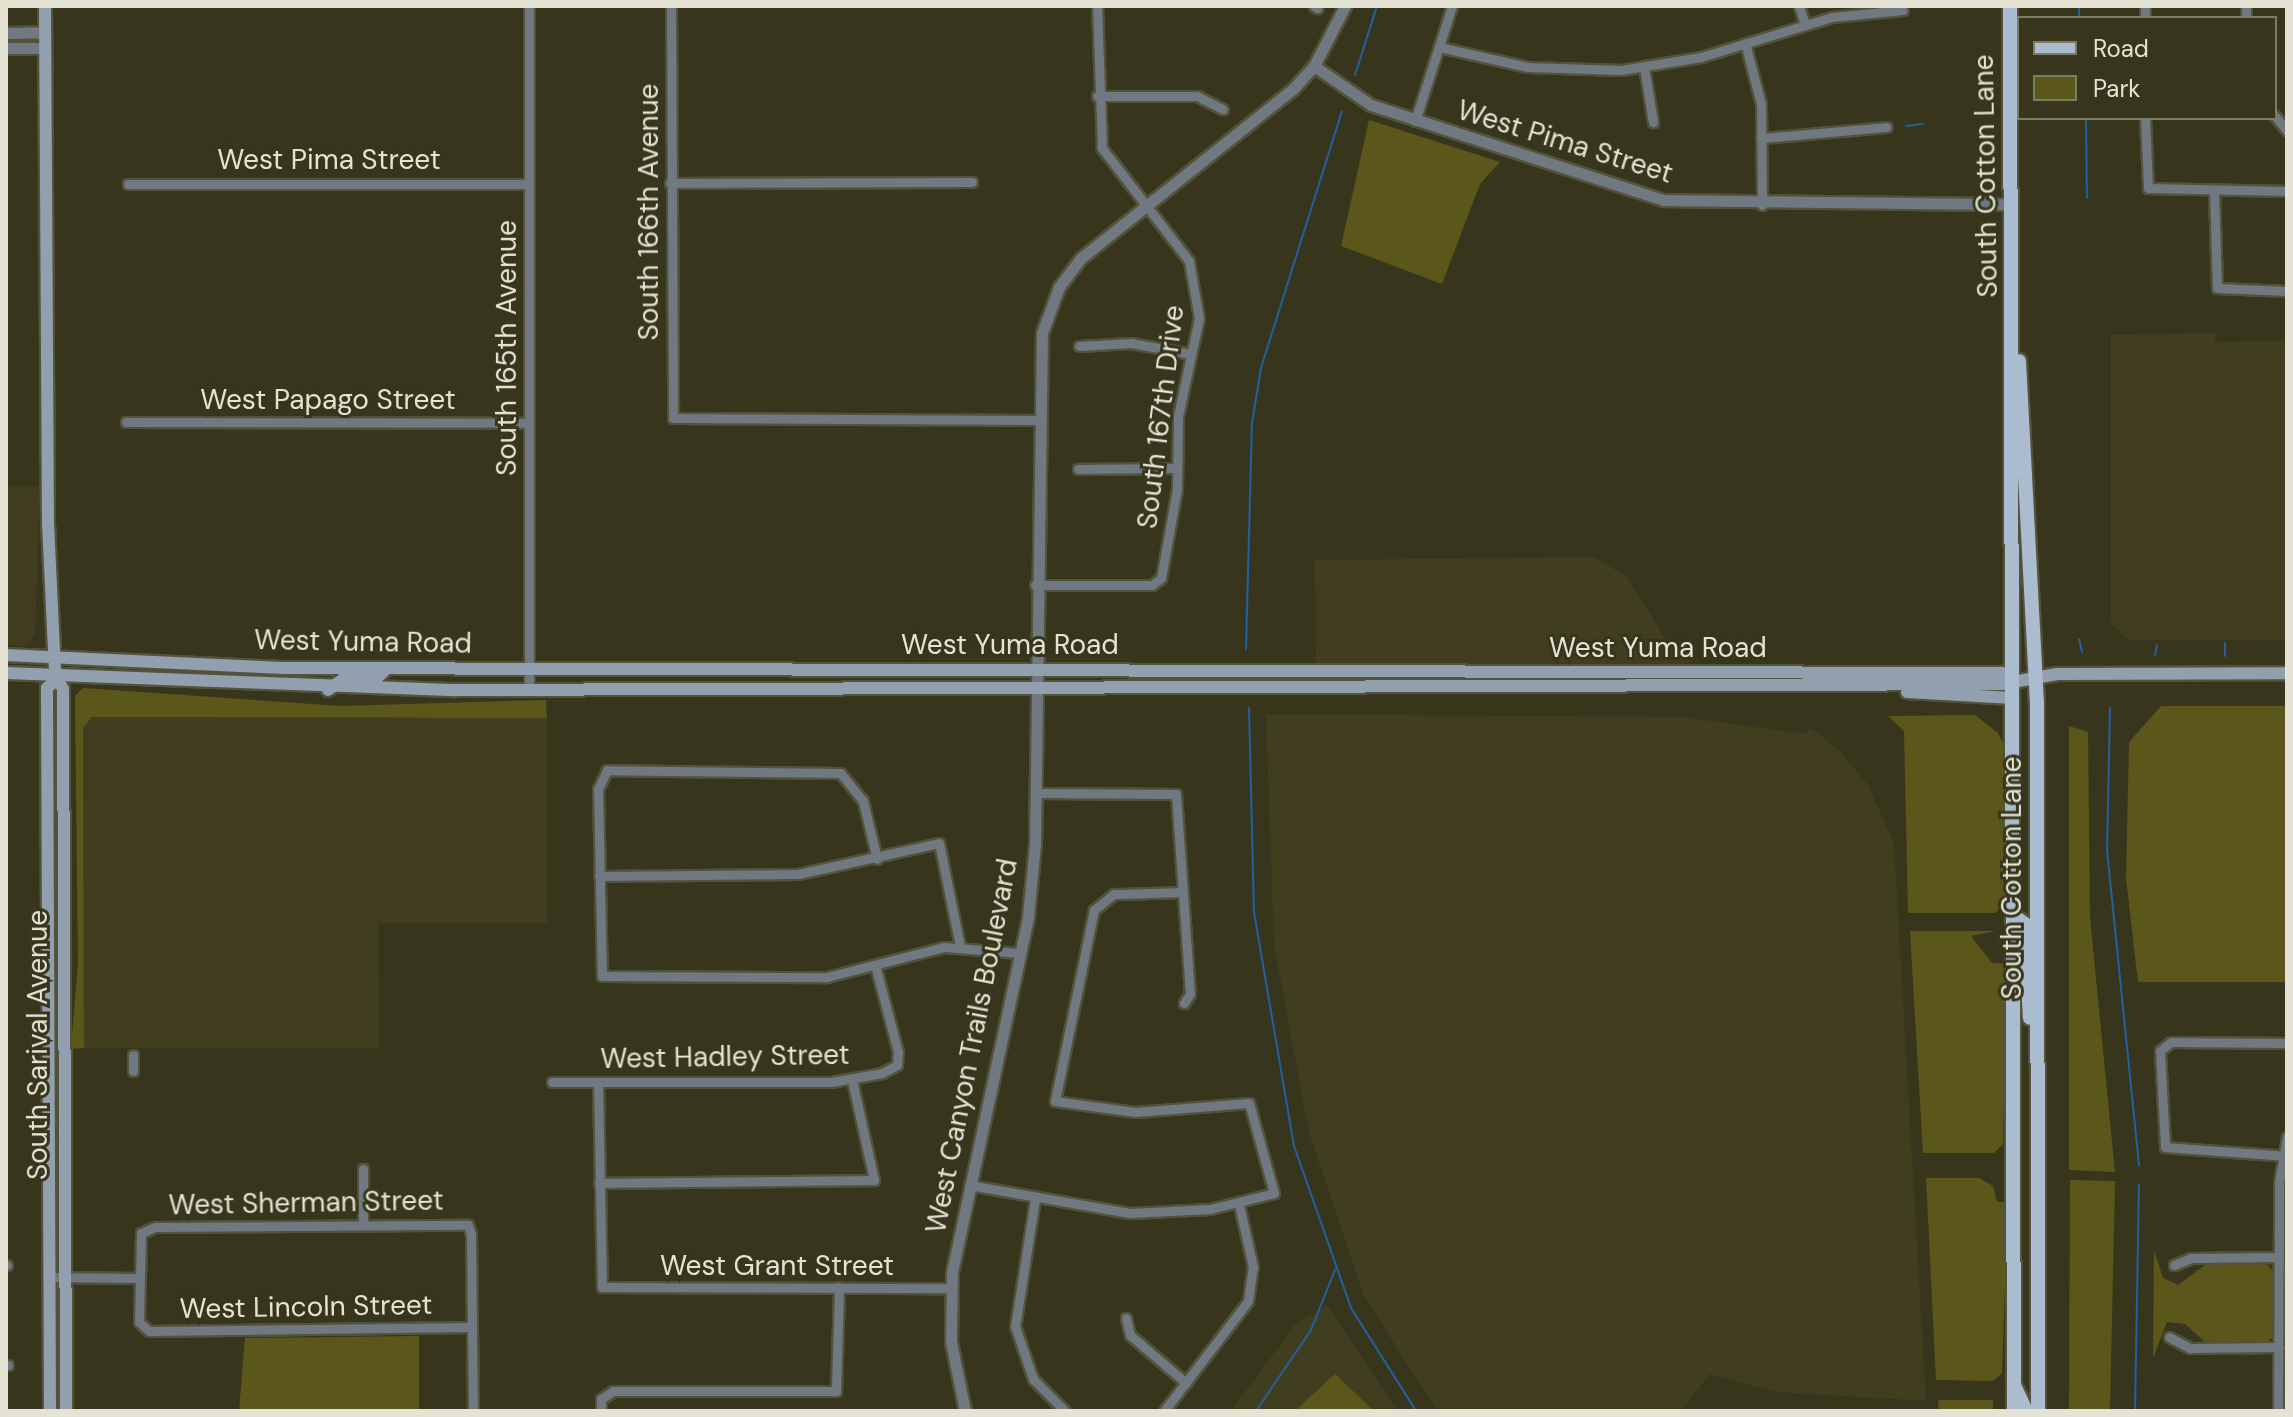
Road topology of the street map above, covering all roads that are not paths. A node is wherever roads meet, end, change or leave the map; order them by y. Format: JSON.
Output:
{"nodes":[{"id":1,"x":45,"y":6,"type":"edge"},
{"id":2,"x":529,"y":6,"type":"edge"},
{"id":3,"x":671,"y":6,"type":"edge"},
{"id":4,"x":1097,"y":6,"type":"edge"},
{"id":5,"x":1345,"y":6,"type":"edge"},
{"id":6,"x":1452,"y":6,"type":"edge"},
{"id":7,"x":1799,"y":6,"type":"edge"},
{"id":8,"x":2010,"y":6,"type":"edge"},
{"id":9,"x":1903,"y":10,"type":"dead end"},
{"id":10,"x":1805,"y":24,"type":"junction"},
{"id":11,"x":45,"y":32,"type":"junction"},
{"id":12,"x":6,"y":33,"type":"edge"},
{"id":13,"x":1745,"y":43,"type":"junction"},
{"id":14,"x":1439,"y":47,"type":"junction"},
{"id":15,"x":6,"y":48,"type":"edge"},
{"id":16,"x":45,"y":48,"type":"junction"},
{"id":17,"x":1314,"y":66,"type":"junction"},
{"id":18,"x":1644,"y":67,"type":"junction"},
{"id":19,"x":1097,"y":96,"type":"junction"},
{"id":20,"x":1223,"y":109,"type":"dead end"},
{"id":21,"x":2145,"y":120,"type":"edge"},
{"id":22,"x":1415,"y":121,"type":"junction"},
{"id":23,"x":1653,"y":122,"type":"dead end"},
{"id":24,"x":1887,"y":127,"type":"dead end"},
{"id":25,"x":1761,"y":138,"type":"junction"},
{"id":26,"x":972,"y":182,"type":"dead end"},
{"id":27,"x":670,"y":183,"type":"junction"},
{"id":28,"x":128,"y":184,"type":"dead end"},
{"id":29,"x":529,"y":184,"type":"junction"},
{"id":30,"x":2287,"y":191,"type":"edge"},
{"id":31,"x":2214,"y":192,"type":"junction"},
{"id":32,"x":2009,"y":204,"type":"junction"},
{"id":33,"x":1762,"y":205,"type":"junction"},
{"id":34,"x":1143,"y":208,"type":"junction"},
{"id":35,"x":2287,"y":291,"type":"edge"},
{"id":36,"x":2015,"y":345,"type":"junction"},
{"id":37,"x":1079,"y":346,"type":"dead end"},
{"id":38,"x":1191,"y":354,"type":"junction"},
{"id":39,"x":1035,"y":420,"type":"junction"},
{"id":40,"x":126,"y":422,"type":"dead end"},
{"id":41,"x":529,"y":423,"type":"junction"},
{"id":42,"x":2013,"y":431,"type":"junction"},
{"id":43,"x":1177,"y":468,"type":"junction"},
{"id":44,"x":1078,"y":469,"type":"dead end"},
{"id":45,"x":2032,"y":505,"type":"junction"},
{"id":46,"x":1035,"y":585,"type":"junction"},
{"id":47,"x":6,"y":655,"type":"edge"},
{"id":48,"x":54,"y":656,"type":"junction"},
{"id":49,"x":529,"y":668,"type":"junction"},
{"id":50,"x":386,"y":669,"type":"junction"},
{"id":51,"x":1035,"y":669,"type":"junction"},
{"id":52,"x":1374,"y":672,"type":"junction"},
{"id":53,"x":6,"y":673,"type":"edge"},
{"id":54,"x":1843,"y":673,"type":"junction"},
{"id":55,"x":2287,"y":673,"type":"edge"},
{"id":56,"x":2037,"y":676,"type":"junction"},
{"id":57,"x":55,"y":677,"type":"junction"},
{"id":58,"x":2013,"y":679,"type":"junction"},
{"id":59,"x":1694,"y":685,"type":"junction"},
{"id":60,"x":1900,"y":685,"type":"junction"},
{"id":61,"x":1285,"y":686,"type":"junction"},
{"id":62,"x":1036,"y":689,"type":"junction"},
{"id":63,"x":328,"y":690,"type":"junction"},
{"id":64,"x":529,"y":690,"type":"junction"},
{"id":65,"x":2013,"y":698,"type":"junction"},
{"id":66,"x":1037,"y":793,"type":"junction"},
{"id":67,"x":877,"y":859,"type":"junction"},
{"id":68,"x":599,"y":876,"type":"junction"},
{"id":69,"x":1180,"y":892,"type":"junction"},
{"id":70,"x":2015,"y":917,"type":"junction"},
{"id":71,"x":960,"y":946,"type":"junction"},
{"id":72,"x":1019,"y":953,"type":"junction"},
{"id":73,"x":875,"y":965,"type":"junction"},
{"id":74,"x":1184,"y":1003,"type":"dead end"},
{"id":75,"x":55,"y":1017,"type":"junction"},
{"id":76,"x":2287,"y":1043,"type":"edge"},
{"id":77,"x":133,"y":1055,"type":"dead end"},
{"id":78,"x":2038,"y":1064,"type":"junction"},
{"id":79,"x":133,"y":1071,"type":"dead end"},
{"id":80,"x":852,"y":1080,"type":"junction"},
{"id":81,"x":552,"y":1082,"type":"dead end"},
{"id":82,"x":598,"y":1082,"type":"junction"},
{"id":83,"x":2287,"y":1137,"type":"edge"},
{"id":84,"x":2286,"y":1154,"type":"edge"},
{"id":85,"x":2015,"y":1166,"type":"junction"},
{"id":86,"x":2038,"y":1166,"type":"junction"},
{"id":87,"x":363,"y":1169,"type":"dead end"},
{"id":88,"x":599,"y":1183,"type":"junction"},
{"id":89,"x":969,"y":1185,"type":"junction"},
{"id":90,"x":1035,"y":1199,"type":"junction"},
{"id":91,"x":1239,"y":1205,"type":"junction"},
{"id":92,"x":363,"y":1224,"type":"junction"},
{"id":93,"x":2279,"y":1257,"type":"junction"},
{"id":94,"x":2174,"y":1265,"type":"dead end"},
{"id":95,"x":48,"y":1277,"type":"junction"},
{"id":96,"x":64,"y":1277,"type":"junction"},
{"id":97,"x":140,"y":1278,"type":"junction"},
{"id":98,"x":839,"y":1287,"type":"junction"},
{"id":99,"x":951,"y":1288,"type":"junction"},
{"id":100,"x":1126,"y":1318,"type":"dead end"},
{"id":101,"x":472,"y":1327,"type":"junction"},
{"id":102,"x":2169,"y":1337,"type":"dead end"},
{"id":103,"x":2279,"y":1347,"type":"junction"},
{"id":104,"x":1186,"y":1383,"type":"junction"},
{"id":105,"x":2014,"y":1385,"type":"junction"},
{"id":106,"x":50,"y":1411,"type":"edge"},
{"id":107,"x":66,"y":1411,"type":"edge"},
{"id":108,"x":473,"y":1411,"type":"edge"},
{"id":109,"x":601,"y":1411,"type":"edge"},
{"id":110,"x":965,"y":1411,"type":"edge"},
{"id":111,"x":1065,"y":1411,"type":"edge"},
{"id":112,"x":1164,"y":1411,"type":"edge"},
{"id":113,"x":2014,"y":1411,"type":"edge"},
{"id":114,"x":2026,"y":1411,"type":"edge"},
{"id":115,"x":2038,"y":1411,"type":"edge"},
{"id":116,"x":2278,"y":1411,"type":"edge"}],
"edges":[{"from":1,"to":11,"type":"main road","name":"South Sarival Avenue"},
{"from":2,"to":29,"type":"street","name":"South 165th Avenue"},
{"from":3,"to":27,"type":"street","name":"South 166th Avenue"},
{"from":4,"to":19,"type":"street","name":"South 167th Drive"},
{"from":5,"to":17,"type":"street"},
{"from":6,"to":14,"type":"street"},
{"from":7,"to":10,"type":"street"},
{"from":8,"to":32,"type":"main road","name":"South Cotton Lane"},
{"from":9,"to":10,"type":"street"},
{"from":10,"to":13,"type":"street"},
{"from":11,"to":12,"type":"street"},
{"from":11,"to":16,"type":"main road","name":"South Sarival Avenue"},
{"from":13,"to":18,"type":"street"},
{"from":13,"to":25,"type":"street"},
{"from":14,"to":18,"type":"street"},
{"from":14,"to":22,"type":"street"},
{"from":15,"to":16,"type":"street"},
{"from":16,"to":48,"type":"main road","name":"South Sarival Avenue"},
{"from":17,"to":22,"type":"street","name":"West Pima Street"},
{"from":17,"to":34,"type":"street","name":"West Canyon Trails Boulevard"},
{"from":18,"to":23,"type":"street"},
{"from":19,"to":20,"type":"street"},
{"from":19,"to":34,"type":"street","name":"South 167th Drive"},
{"from":21,"to":31,"type":"street"},
{"from":22,"to":33,"type":"street","name":"West Pima Street"},
{"from":24,"to":25,"type":"street"},
{"from":25,"to":33,"type":"street"},
{"from":26,"to":27,"type":"street"},
{"from":27,"to":39,"type":"street","name":"South 166th Avenue"},
{"from":28,"to":29,"type":"street","name":"West Pima Street"},
{"from":29,"to":41,"type":"street","name":"South 165th Avenue"},
{"from":30,"to":31,"type":"street"},
{"from":31,"to":35,"type":"street"},
{"from":32,"to":33,"type":"street","name":"West Pima Street"},
{"from":32,"to":36,"type":"main road","name":"South Cotton Lane"},
{"from":34,"to":38,"type":"street","name":"South 167th Drive"},
{"from":34,"to":39,"type":"street","name":"West Canyon Trails Boulevard"},
{"from":36,"to":42,"type":"main road","name":"South Cotton Lane"},
{"from":36,"to":45,"type":"main road","name":"South Cotton Lane"},
{"from":37,"to":38,"type":"street"},
{"from":38,"to":43,"type":"street","name":"South 167th Drive"},
{"from":39,"to":46,"type":"street","name":"West Canyon Trails Boulevard"},
{"from":40,"to":41,"type":"street","name":"West Papago Street"},
{"from":41,"to":49,"type":"street","name":"South 165th Avenue"},
{"from":42,"to":45,"type":"main road"},
{"from":42,"to":58,"type":"main road","name":"South Cotton Lane"},
{"from":43,"to":44,"type":"street"},
{"from":43,"to":46,"type":"street","name":"South 167th Drive"},
{"from":45,"to":56,"type":"main road","name":"South Cotton Lane"},
{"from":46,"to":51,"type":"street","name":"West Canyon Trails Boulevard"},
{"from":47,"to":48,"type":"main road","name":"West Yuma Road"},
{"from":48,"to":50,"type":"main road","name":"West Yuma Road"},
{"from":48,"to":57,"type":"main road","name":"South Sarival Avenue"},
{"from":49,"to":50,"type":"main road","name":"West Yuma Road"},
{"from":49,"to":51,"type":"main road","name":"West Yuma Road"},
{"from":49,"to":64,"type":"street","name":"South 165th Avenue"},
{"from":50,"to":63,"type":"main road"},
{"from":51,"to":52,"type":"main road","name":"West Yuma Road"},
{"from":51,"to":62,"type":"street","name":"West Canyon Trails Boulevard"},
{"from":52,"to":54,"type":"main road","name":"West Yuma Road"},
{"from":52,"to":61,"type":"main road"},
{"from":53,"to":57,"type":"main road","name":"West Yuma Road"},
{"from":54,"to":58,"type":"main road","name":"West Yuma Road"},
{"from":54,"to":59,"type":"main road"},
{"from":55,"to":56,"type":"main road","name":"West Yuma Road"},
{"from":56,"to":58,"type":"main road","name":"West Yuma Road"},
{"from":56,"to":78,"type":"main road","name":"South Cotton Lane"},
{"from":57,"to":63,"type":"main road","name":"West Yuma Road"},
{"from":57,"to":75,"type":"main road","name":"South Sarival Avenue"},
{"from":58,"to":60,"type":"main road","name":"West Yuma Road"},
{"from":58,"to":65,"type":"main road","name":"South Cotton Lane"},
{"from":59,"to":60,"type":"main road","name":"West Yuma Road"},
{"from":59,"to":61,"type":"main road","name":"West Yuma Road"},
{"from":60,"to":65,"type":"main road"},
{"from":61,"to":62,"type":"main road","name":"West Yuma Road"},
{"from":62,"to":64,"type":"main road","name":"West Yuma Road"},
{"from":62,"to":66,"type":"street","name":"West Canyon Trails Boulevard"},
{"from":63,"to":64,"type":"main road","name":"West Yuma Road"},
{"from":65,"to":70,"type":"main road","name":"South Cotton Lane"},
{"from":66,"to":69,"type":"street"},
{"from":66,"to":72,"type":"street","name":"West Canyon Trails Boulevard"},
{"from":67,"to":68,"type":"street"},
{"from":67,"to":68,"type":"street"},
{"from":67,"to":71,"type":"street"},
{"from":68,"to":73,"type":"street"},
{"from":69,"to":74,"type":"street"},
{"from":69,"to":91,"type":"street"},
{"from":70,"to":78,"type":"main road"},
{"from":70,"to":85,"type":"main road","name":"South Cotton Lane"},
{"from":71,"to":72,"type":"street"},
{"from":71,"to":73,"type":"street"},
{"from":72,"to":89,"type":"street","name":"West Canyon Trails Boulevard"},
{"from":73,"to":80,"type":"street","name":"West Hadley Street"},
{"from":75,"to":95,"type":"main road","name":"South Sarival Avenue"},
{"from":75,"to":96,"type":"main road","name":"South Sarival Avenue"},
{"from":76,"to":84,"type":"street"},
{"from":77,"to":79,"type":"street"},
{"from":78,"to":86,"type":"main road","name":"South Cotton Lane"},
{"from":80,"to":82,"type":"street","name":"West Hadley Street"},
{"from":80,"to":88,"type":"street"},
{"from":81,"to":82,"type":"street","name":"West Hadley Street"},
{"from":82,"to":88,"type":"street"},
{"from":83,"to":84,"type":"street"},
{"from":84,"to":93,"type":"street"},
{"from":85,"to":86,"type":"main road"},
{"from":85,"to":105,"type":"main road","name":"South Cotton Lane"},
{"from":86,"to":115,"type":"main road","name":"South Cotton Lane"},
{"from":87,"to":92,"type":"street"},
{"from":88,"to":98,"type":"street","name":"West Grant Street"},
{"from":89,"to":90,"type":"street"},
{"from":89,"to":99,"type":"street","name":"West Canyon Trails Boulevard"},
{"from":90,"to":91,"type":"street"},
{"from":90,"to":111,"type":"street"},
{"from":91,"to":104,"type":"street"},
{"from":92,"to":97,"type":"street","name":"West Sherman Street"},
{"from":92,"to":101,"type":"street","name":"West Sherman Street"},
{"from":93,"to":94,"type":"street"},
{"from":93,"to":103,"type":"street"},
{"from":95,"to":96,"type":"street"},
{"from":95,"to":106,"type":"main road","name":"South Sarival Avenue"},
{"from":96,"to":97,"type":"street"},
{"from":96,"to":107,"type":"main road","name":"South Sarival Avenue"},
{"from":97,"to":101,"type":"street","name":"West Lincoln Street"},
{"from":98,"to":99,"type":"street","name":"West Grant Street"},
{"from":98,"to":109,"type":"street"},
{"from":99,"to":110,"type":"street","name":"West Canyon Trails Boulevard"},
{"from":100,"to":104,"type":"street"},
{"from":101,"to":108,"type":"street"},
{"from":102,"to":103,"type":"street"},
{"from":103,"to":116,"type":"street"},
{"from":104,"to":112,"type":"street"},
{"from":105,"to":113,"type":"main road","name":"South Cotton Lane"},
{"from":105,"to":114,"type":"main road"}]}
